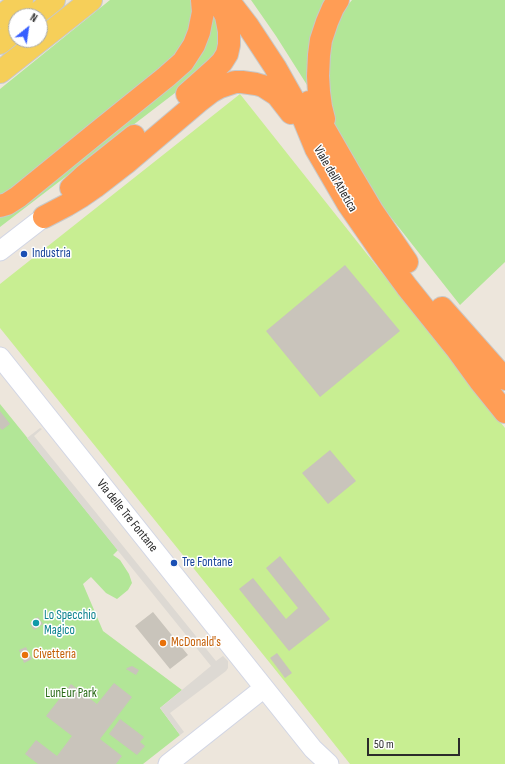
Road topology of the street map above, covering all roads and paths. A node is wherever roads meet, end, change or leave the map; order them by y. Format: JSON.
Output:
{"nodes":[{"id":1,"x":22,"y":0,"type":"edge"},
{"id":2,"x":54,"y":0,"type":"edge"},
{"id":3,"x":91,"y":0,"type":"edge"},
{"id":4,"x":202,"y":0,"type":"edge"},
{"id":5,"x":218,"y":0,"type":"edge"},
{"id":6,"x":228,"y":0,"type":"edge"},
{"id":7,"x":244,"y":0,"type":"edge"},
{"id":8,"x":338,"y":0,"type":"edge"},
{"id":9,"x":44,"y":8,"type":"edge"},
{"id":10,"x":0,"y":17,"type":"edge"},
{"id":11,"x":8,"y":36,"type":"edge"},
{"id":12,"x":0,"y":43,"type":"edge"},
{"id":13,"x":0,"y":72,"type":"edge"},
{"id":14,"x":322,"y":142,"type":"junction"},
{"id":15,"x":0,"y":206,"type":"edge"},
{"id":16,"x":44,"y":216,"type":"junction"},
{"id":17,"x":0,"y":251,"type":"edge"},
{"id":18,"x":456,"y":324,"type":"junction"},
{"id":19,"x":456,"y":348,"type":"junction"},
{"id":20,"x":0,"y":357,"type":"edge"},
{"id":21,"x":505,"y":366,"type":"edge"},
{"id":22,"x":505,"y":379,"type":"edge"},
{"id":23,"x":505,"y":399,"type":"edge"},
{"id":24,"x":505,"y":412,"type":"edge"},
{"id":25,"x":264,"y":688,"type":"junction"},
{"id":26,"x":318,"y":757,"type":"edge"},
{"id":27,"x":168,"y":764,"type":"edge"},
{"id":28,"x":329,"y":764,"type":"edge"}],
"edges":[{"from":1,"to":10,"type":"main road"},
{"from":2,"to":9,"type":"main road"},
{"from":3,"to":13,"type":"main road"},
{"from":4,"to":15,"type":"highway"},
{"from":5,"to":16,"type":"highway"},
{"from":6,"to":14,"type":"highway","name":"Viale dell'Atletica"},
{"from":7,"to":14,"type":"highway","name":"Viale dell'Atletica"},
{"from":8,"to":14,"type":"highway"},
{"from":11,"to":12,"type":"main road"},
{"from":14,"to":16,"type":"highway"},
{"from":14,"to":18,"type":"highway","name":"Viale dell'Atletica"},
{"from":14,"to":19,"type":"highway","name":"Viale dell'Atletica"},
{"from":16,"to":17,"type":"main road"},
{"from":18,"to":21,"type":"highway"},
{"from":18,"to":22,"type":"highway"},
{"from":19,"to":23,"type":"highway"},
{"from":19,"to":24,"type":"highway"},
{"from":20,"to":25,"type":"main road","name":"Via delle Tre Fontane"},
{"from":25,"to":26,"type":"main road","name":"Via delle Tre Fontane"},
{"from":25,"to":27,"type":"main road"},
{"from":26,"to":28,"type":"main road","name":"Via delle Tre Fontane"}]}
